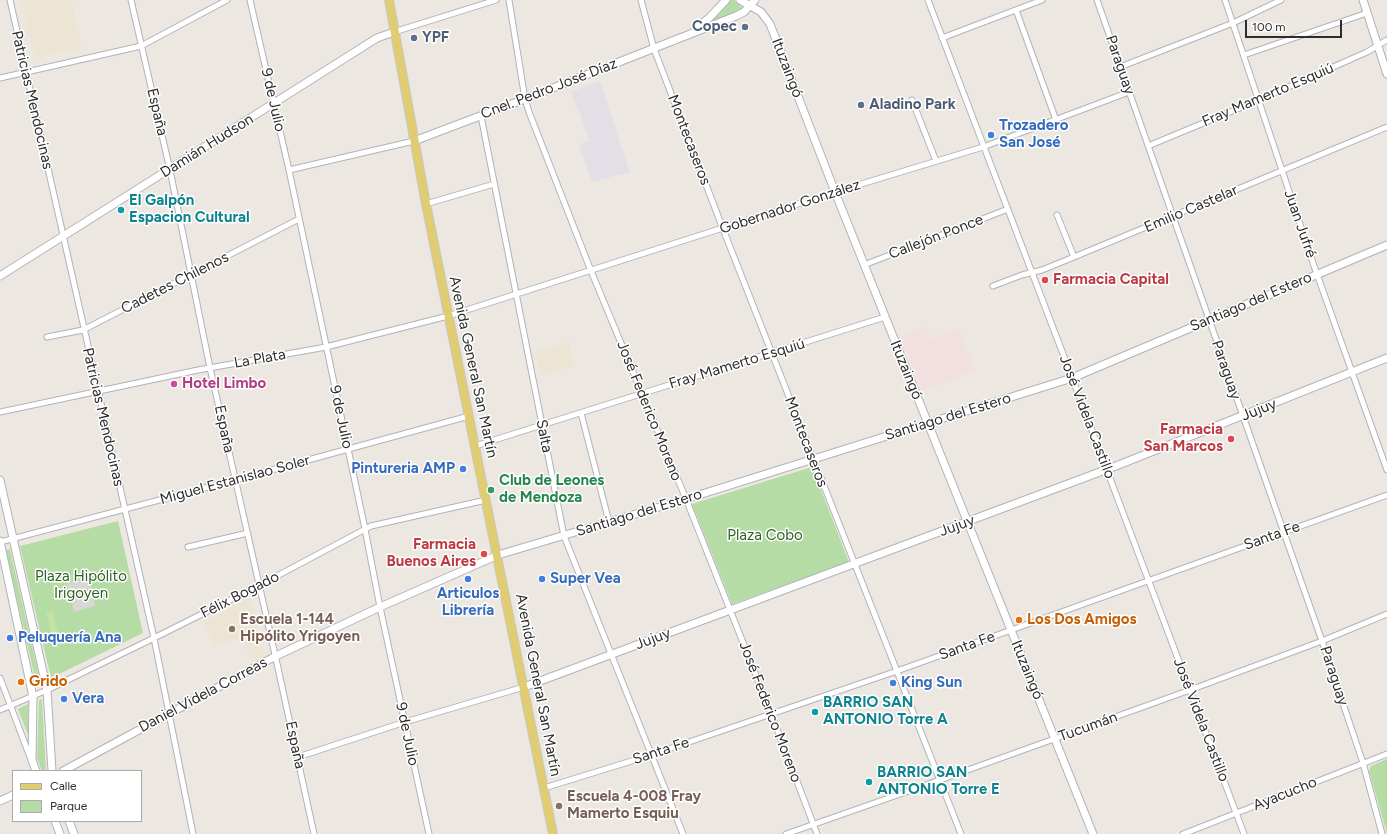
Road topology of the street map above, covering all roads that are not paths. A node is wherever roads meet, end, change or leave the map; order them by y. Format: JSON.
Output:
{"nodes":[{"id":1,"x":10,"y":0,"type":"edge"},
{"id":2,"x":131,"y":0,"type":"edge"},
{"id":3,"x":228,"y":0,"type":"edge"},
{"id":4,"x":250,"y":0,"type":"edge"},
{"id":5,"x":389,"y":0,"type":"edge"},
{"id":6,"x":496,"y":0,"type":"edge"},
{"id":7,"x":509,"y":0,"type":"edge"},
{"id":8,"x":641,"y":0,"type":"edge"},
{"id":9,"x":726,"y":0,"type":"edge"},
{"id":10,"x":928,"y":0,"type":"edge"},
{"id":11,"x":1042,"y":0,"type":"edge"},
{"id":12,"x":1097,"y":0,"type":"edge"},
{"id":13,"x":1225,"y":0,"type":"edge"},
{"id":14,"x":1281,"y":0,"type":"edge"},
{"id":15,"x":1363,"y":0,"type":"edge"},
{"id":16,"x":749,"y":2,"type":"edge"},
{"id":17,"x":1016,"y":10,"type":"junction"},
{"id":18,"x":1367,"y":13,"type":"junction"},
{"id":19,"x":1233,"y":23,"type":"junction"},
{"id":20,"x":394,"y":32,"type":"junction"},
{"id":21,"x":684,"y":36,"type":"junction"},
{"id":22,"x":942,"y":38,"type":"junction"},
{"id":23,"x":1387,"y":40,"type":"edge"},
{"id":24,"x":141,"y":46,"type":"junction"},
{"id":25,"x":1378,"y":46,"type":"junction"},
{"id":26,"x":654,"y":49,"type":"junction"},
{"id":27,"x":1244,"y":55,"type":"junction"},
{"id":28,"x":1120,"y":67,"type":"junction"},
{"id":29,"x":26,"y":72,"type":"junction"},
{"id":30,"x":1387,"y":74,"type":"edge"},
{"id":31,"x":0,"y":78,"type":"edge"},
{"id":32,"x":1129,"y":92,"type":"junction"},
{"id":33,"x":525,"y":99,"type":"junction"},
{"id":34,"x":912,"y":100,"type":"dead end"},
{"id":35,"x":1259,"y":100,"type":"junction"},
{"id":36,"x":274,"y":104,"type":"junction"},
{"id":37,"x":480,"y":116,"type":"junction"},
{"id":38,"x":1056,"y":120,"type":"junction"},
{"id":39,"x":1387,"y":127,"type":"edge"},
{"id":40,"x":414,"y":141,"type":"junction"},
{"id":41,"x":1148,"y":146,"type":"junction"},
{"id":42,"x":983,"y":147,"type":"junction"},
{"id":43,"x":936,"y":161,"type":"junction"},
{"id":44,"x":170,"y":170,"type":"junction"},
{"id":45,"x":289,"y":170,"type":"junction"},
{"id":46,"x":1282,"y":170,"type":"junction"},
{"id":47,"x":494,"y":184,"type":"junction"},
{"id":48,"x":835,"y":192,"type":"junction"},
{"id":49,"x":426,"y":204,"type":"junction"},
{"id":50,"x":1008,"y":209,"type":"junction"},
{"id":51,"x":1057,"y":215,"type":"dead end"},
{"id":52,"x":1172,"y":216,"type":"junction"},
{"id":53,"x":299,"y":219,"type":"junction"},
{"id":54,"x":723,"y":229,"type":"junction"},
{"id":55,"x":63,"y":236,"type":"junction"},
{"id":56,"x":1387,"y":245,"type":"edge"},
{"id":57,"x":1074,"y":257,"type":"junction"},
{"id":58,"x":864,"y":265,"type":"junction"},
{"id":59,"x":591,"y":271,"type":"junction"},
{"id":60,"x":1032,"y":273,"type":"junction"},
{"id":61,"x":192,"y":274,"type":"junction"},
{"id":62,"x":1318,"y":274,"type":"junction"},
{"id":63,"x":0,"y":276,"type":"edge"},
{"id":64,"x":993,"y":286,"type":"dead end"},
{"id":65,"x":517,"y":295,"type":"junction"},
{"id":66,"x":448,"y":316,"type":"junction"},
{"id":67,"x":885,"y":317,"type":"junction"},
{"id":68,"x":1209,"y":320,"type":"junction"},
{"id":69,"x":83,"y":330,"type":"junction"},
{"id":70,"x":47,"y":337,"type":"dead end"},
{"id":71,"x":326,"y":347,"type":"junction"},
{"id":72,"x":772,"y":352,"type":"junction"},
{"id":73,"x":1387,"y":358,"type":"edge"},
{"id":74,"x":210,"y":368,"type":"junction"},
{"id":75,"x":1352,"y":372,"type":"junction"},
{"id":76,"x":1072,"y":378,"type":"junction"},
{"id":77,"x":97,"y":392,"type":"junction"},
{"id":78,"x":642,"y":394,"type":"junction"},
{"id":79,"x":0,"y":412,"type":"edge"},
{"id":80,"x":580,"y":413,"type":"junction"},
{"id":81,"x":469,"y":416,"type":"junction"},
{"id":82,"x":1243,"y":416,"type":"junction"},
{"id":83,"x":928,"y":423,"type":"junction"},
{"id":84,"x":542,"y":425,"type":"junction"},
{"id":85,"x":475,"y":446,"type":"junction"},
{"id":86,"x":347,"y":449,"type":"junction"},
{"id":87,"x":812,"y":458,"type":"junction"},
{"id":88,"x":1107,"y":470,"type":"junction"},
{"id":89,"x":1387,"y":470,"type":"edge"},
{"id":90,"x":0,"y":480,"type":"edge"},
{"id":91,"x":235,"y":480,"type":"junction"},
{"id":92,"x":1387,"y":495,"type":"edge"},
{"id":93,"x":686,"y":499,"type":"junction"},
{"id":94,"x":486,"y":500,"type":"junction"},
{"id":95,"x":124,"y":510,"type":"junction"},
{"id":96,"x":609,"y":522,"type":"junction"},
{"id":97,"x":968,"y":522,"type":"junction"},
{"id":98,"x":364,"y":529,"type":"junction"},
{"id":99,"x":1284,"y":532,"type":"junction"},
{"id":100,"x":248,"y":534,"type":"junction"},
{"id":101,"x":564,"y":536,"type":"junction"},
{"id":102,"x":12,"y":539,"type":"junction"},
{"id":103,"x":0,"y":542,"type":"edge"},
{"id":104,"x":188,"y":547,"type":"dead end"},
{"id":105,"x":498,"y":555,"type":"junction"},
{"id":106,"x":855,"y":564,"type":"junction"},
{"id":107,"x":1149,"y":580,"type":"junction"},
{"id":108,"x":260,"y":585,"type":"junction"},
{"id":109,"x":380,"y":607,"type":"junction"},
{"id":110,"x":730,"y":610,"type":"junction"},
{"id":111,"x":1387,"y":614,"type":"edge"},
{"id":112,"x":1011,"y":630,"type":"junction"},
{"id":113,"x":154,"y":638,"type":"junction"},
{"id":114,"x":1322,"y":641,"type":"junction"},
{"id":115,"x":611,"y":654,"type":"junction"},
{"id":116,"x":276,"y":656,"type":"junction"},
{"id":117,"x":897,"y":671,"type":"junction"},
{"id":118,"x":0,"y":678,"type":"edge"},
{"id":119,"x":524,"y":687,"type":"junction"},
{"id":120,"x":47,"y":690,"type":"junction"},
{"id":121,"x":1190,"y":690,"type":"junction"},
{"id":122,"x":33,"y":697,"type":"junction"},
{"id":123,"x":11,"y":706,"type":"junction"},
{"id":124,"x":0,"y":710,"type":"edge"},
{"id":125,"x":169,"y":713,"type":"junction"},
{"id":126,"x":771,"y":713,"type":"junction"},
{"id":127,"x":405,"y":722,"type":"junction"},
{"id":128,"x":1055,"y":739,"type":"junction"},
{"id":129,"x":1387,"y":754,"type":"edge"},
{"id":130,"x":651,"y":755,"type":"junction"},
{"id":131,"x":298,"y":757,"type":"junction"},
{"id":132,"x":32,"y":760,"type":"junction"},
{"id":133,"x":1363,"y":763,"type":"junction"},
{"id":134,"x":36,"y":770,"type":"edge"},
{"id":135,"x":52,"y":770,"type":"edge"},
{"id":136,"x":65,"y":770,"type":"edge"},
{"id":137,"x":940,"y":780,"type":"junction"},
{"id":138,"x":544,"y":788,"type":"junction"},
{"id":139,"x":12,"y":795,"type":"edge"},
{"id":140,"x":0,"y":801,"type":"edge"},
{"id":141,"x":1237,"y":814,"type":"junction"},
{"id":142,"x":55,"y":822,"type":"edge"},
{"id":143,"x":69,"y":822,"type":"edge"},
{"id":144,"x":814,"y":824,"type":"junction"},
{"id":145,"x":60,"y":834,"type":"edge"},
{"id":146,"x":74,"y":834,"type":"edge"},
{"id":147,"x":193,"y":834,"type":"edge"},
{"id":148,"x":314,"y":834,"type":"edge"},
{"id":149,"x":429,"y":834,"type":"edge"},
{"id":150,"x":553,"y":834,"type":"edge"},
{"id":151,"x":683,"y":834,"type":"edge"},
{"id":152,"x":786,"y":834,"type":"edge"},
{"id":153,"x":817,"y":834,"type":"edge"},
{"id":154,"x":961,"y":834,"type":"edge"},
{"id":155,"x":1093,"y":834,"type":"edge"},
{"id":156,"x":1183,"y":834,"type":"edge"},
{"id":157,"x":1244,"y":834,"type":"edge"},
{"id":158,"x":1382,"y":834,"type":"edge"}],
"edges":[{"from":1,"to":29,"type":"street","name":"Patricias Mendocinas"},
{"from":2,"to":24,"type":"street","name":"España"},
{"from":3,"to":24,"type":"street"},
{"from":4,"to":36,"type":"street","name":"9 de Julio"},
{"from":5,"to":20,"type":"main road","name":"Avenida General San Martín"},
{"from":6,"to":20,"type":"street"},
{"from":7,"to":33,"type":"street","name":"José Federico Moreno"},
{"from":8,"to":26,"type":"street","name":"Montecaseros"},
{"from":9,"to":21,"type":"street","name":"Cnel. Pedro José Díaz"},
{"from":10,"to":22,"type":"street","name":"José Videla Castillo"},
{"from":11,"to":17,"type":"street"},
{"from":12,"to":28,"type":"street","name":"Paraguay"},
{"from":13,"to":19,"type":"street","name":"Juan Jufré"},
{"from":14,"to":19,"type":"street"},
{"from":15,"to":18,"type":"street"},
{"from":16,"to":21,"type":"street","name":"Cnel. Pedro José Díaz"},
{"from":16,"to":48,"type":"street","name":"Ituzaingó"},
{"from":17,"to":22,"type":"street"},
{"from":17,"to":38,"type":"street"},
{"from":18,"to":25,"type":"street"},
{"from":18,"to":27,"type":"street"},
{"from":19,"to":27,"type":"street","name":"Juan Jufré"},
{"from":19,"to":28,"type":"street"},
{"from":20,"to":36,"type":"street","name":"Damián Hudson"},
{"from":20,"to":40,"type":"main road","name":"Avenida General San Martín"},
{"from":21,"to":26,"type":"street","name":"Cnel. Pedro José Díaz"},
{"from":22,"to":42,"type":"street","name":"José Videla Castillo"},
{"from":23,"to":25,"type":"street","name":"Fray Mamerto Esquiú"},
{"from":24,"to":29,"type":"street"},
{"from":24,"to":44,"type":"street","name":"España"},
{"from":25,"to":30,"type":"street"},
{"from":25,"to":35,"type":"street","name":"Fray Mamerto Esquiú"},
{"from":26,"to":33,"type":"street","name":"Cnel. Pedro José Díaz"},
{"from":26,"to":54,"type":"street","name":"Montecaseros"},
{"from":27,"to":35,"type":"street","name":"Juan Jufré"},
{"from":28,"to":32,"type":"street","name":"Paraguay"},
{"from":29,"to":31,"type":"street"},
{"from":29,"to":55,"type":"street","name":"Patricias Mendocinas"},
{"from":32,"to":38,"type":"street","name":"Gobernador González"},
{"from":32,"to":41,"type":"street","name":"Paraguay"},
{"from":33,"to":37,"type":"street","name":"Cnel. Pedro José Díaz"},
{"from":33,"to":59,"type":"street","name":"José Federico Moreno"},
{"from":34,"to":43,"type":"street"},
{"from":35,"to":41,"type":"street","name":"Fray Mamerto Esquiú"},
{"from":35,"to":46,"type":"street","name":"Juan Jufré"},
{"from":36,"to":44,"type":"street","name":"Damián Hudson"},
{"from":36,"to":45,"type":"street","name":"9 de Julio"},
{"from":37,"to":40,"type":"street","name":"Cnel. Pedro José Díaz"},
{"from":37,"to":47,"type":"street","name":"Salta"},
{"from":38,"to":42,"type":"street","name":"Gobernador González"},
{"from":39,"to":46,"type":"street","name":"Emilio Castelar"},
{"from":40,"to":45,"type":"street"},
{"from":40,"to":49,"type":"main road","name":"Avenida General San Martín"},
{"from":41,"to":52,"type":"street","name":"Paraguay"},
{"from":42,"to":43,"type":"street","name":"Gobernador González"},
{"from":42,"to":50,"type":"street","name":"José Videla Castillo"},
{"from":43,"to":48,"type":"street","name":"Gobernador González"},
{"from":44,"to":55,"type":"street","name":"Damián Hudson"},
{"from":44,"to":61,"type":"street","name":"España"},
{"from":45,"to":53,"type":"street","name":"9 de Julio"},
{"from":46,"to":52,"type":"street","name":"Emilio Castelar"},
{"from":46,"to":62,"type":"street","name":"Juan Jufré"},
{"from":47,"to":49,"type":"street"},
{"from":47,"to":65,"type":"street","name":"Salta"},
{"from":48,"to":54,"type":"street","name":"Gobernador González"},
{"from":48,"to":58,"type":"street","name":"Ituzaingó"},
{"from":49,"to":66,"type":"main road","name":"Avenida General San Martín"},
{"from":50,"to":58,"type":"street","name":"Callejón Ponce"},
{"from":50,"to":60,"type":"street","name":"José Videla Castillo"},
{"from":51,"to":57,"type":"street"},
{"from":52,"to":57,"type":"street","name":"Emilio Castelar"},
{"from":52,"to":68,"type":"street","name":"Paraguay"},
{"from":53,"to":61,"type":"street","name":"Cadetes Chilenos"},
{"from":53,"to":71,"type":"street","name":"9 de Julio"},
{"from":54,"to":59,"type":"street","name":"Gobernador González"},
{"from":54,"to":72,"type":"street","name":"Montecaseros"},
{"from":55,"to":63,"type":"street","name":"Damián Hudson"},
{"from":55,"to":69,"type":"street","name":"Patricias Mendocinas"},
{"from":56,"to":62,"type":"street","name":"Santiago del Estero"},
{"from":57,"to":60,"type":"street","name":"Emilio Castelar"},
{"from":58,"to":67,"type":"street","name":"Ituzaingó"},
{"from":59,"to":65,"type":"street","name":"Gobernador González"},
{"from":59,"to":78,"type":"street","name":"José Federico Moreno"},
{"from":60,"to":64,"type":"street","name":"Emilio Castelar"},
{"from":60,"to":76,"type":"street","name":"José Videla Castillo"},
{"from":61,"to":69,"type":"street","name":"Cadetes Chilenos"},
{"from":61,"to":74,"type":"street","name":"España"},
{"from":62,"to":68,"type":"street","name":"Santiago del Estero"},
{"from":62,"to":75,"type":"street","name":"Juan Jufré"},
{"from":65,"to":66,"type":"street","name":"Gobernador González"},
{"from":65,"to":84,"type":"street","name":"Salta"},
{"from":66,"to":71,"type":"street","name":"La Plata"},
{"from":66,"to":81,"type":"main road","name":"Avenida General San Martín"},
{"from":67,"to":72,"type":"street","name":"Fray Mamerto Esquiú"},
{"from":67,"to":83,"type":"street","name":"Ituzaingó"},
{"from":68,"to":76,"type":"street","name":"Santiago del Estero"},
{"from":68,"to":82,"type":"street","name":"Paraguay"},
{"from":69,"to":70,"type":"street","name":"Cadetes Chilenos"},
{"from":69,"to":77,"type":"street","name":"Patricias Mendocinas"},
{"from":71,"to":74,"type":"street","name":"La Plata"},
{"from":71,"to":86,"type":"street","name":"9 de Julio"},
{"from":72,"to":78,"type":"street","name":"Fray Mamerto Esquiú"},
{"from":72,"to":87,"type":"street","name":"Montecaseros"},
{"from":73,"to":75,"type":"street","name":"Jujuy"},
{"from":74,"to":77,"type":"street","name":"La Plata"},
{"from":74,"to":91,"type":"street","name":"España"},
{"from":75,"to":82,"type":"street","name":"Jujuy"},
{"from":75,"to":89,"type":"street","name":"Juan Jufré"},
{"from":76,"to":83,"type":"street","name":"Santiago del Estero"},
{"from":76,"to":88,"type":"street","name":"José Videla Castillo"},
{"from":77,"to":79,"type":"street","name":"La Plata"},
{"from":77,"to":95,"type":"street","name":"Patricias Mendocinas"},
{"from":78,"to":80,"type":"street","name":"Fray Mamerto Esquiú"},
{"from":78,"to":93,"type":"street","name":"José Federico Moreno"},
{"from":80,"to":84,"type":"street","name":"Fray Mamerto Esquiú"},
{"from":80,"to":96,"type":"street"},
{"from":81,"to":85,"type":"main road","name":"Avenida General San Martín"},
{"from":81,"to":86,"type":"street","name":"Miguel Estanislao Soler"},
{"from":82,"to":88,"type":"street","name":"Jujuy"},
{"from":82,"to":99,"type":"street","name":"Paraguay"},
{"from":83,"to":87,"type":"street","name":"Santiago del Estero"},
{"from":83,"to":97,"type":"street","name":"Ituzaingó"},
{"from":84,"to":85,"type":"street","name":"Fray Mamerto Esquiú"},
{"from":84,"to":101,"type":"street","name":"Salta"},
{"from":85,"to":94,"type":"main road","name":"Avenida General San Martín"},
{"from":86,"to":91,"type":"street","name":"Miguel Estanislao Soler"},
{"from":86,"to":98,"type":"street","name":"9 de Julio"},
{"from":87,"to":93,"type":"street","name":"Santiago del Estero"},
{"from":87,"to":106,"type":"street","name":"Montecaseros"},
{"from":88,"to":97,"type":"street","name":"Jujuy"},
{"from":88,"to":107,"type":"street","name":"José Videla Castillo"},
{"from":90,"to":102,"type":"street"},
{"from":91,"to":95,"type":"street","name":"Miguel Estanislao Soler"},
{"from":91,"to":100,"type":"street","name":"España"},
{"from":92,"to":99,"type":"street","name":"Santa Fe"},
{"from":93,"to":96,"type":"street","name":"Santiago del Estero"},
{"from":93,"to":110,"type":"street","name":"José Federico Moreno"},
{"from":94,"to":98,"type":"street","name":"Félix Bogado"},
{"from":94,"to":105,"type":"main road","name":"Avenida General San Martín"},
{"from":95,"to":102,"type":"street","name":"Miguel Estanislao Soler"},
{"from":95,"to":113,"type":"street","name":"Patricias Mendocinas"},
{"from":96,"to":101,"type":"street","name":"Santiago del Estero"},
{"from":97,"to":106,"type":"street","name":"Jujuy"},
{"from":97,"to":112,"type":"street","name":"Ituzaingó"},
{"from":98,"to":108,"type":"street","name":"Félix Bogado"},
{"from":98,"to":109,"type":"street","name":"9 de Julio"},
{"from":99,"to":107,"type":"street","name":"Santa Fe"},
{"from":99,"to":114,"type":"street","name":"Paraguay"},
{"from":100,"to":104,"type":"street"},
{"from":100,"to":108,"type":"street","name":"España"},
{"from":101,"to":105,"type":"street","name":"Santiago del Estero"},
{"from":101,"to":115,"type":"street","name":"Salta"},
{"from":102,"to":103,"type":"street","name":"Miguel Estanislao Soler"},
{"from":102,"to":120,"type":"street"},
{"from":103,"to":122,"type":"street"},
{"from":105,"to":109,"type":"street","name":"Daniel Videla Correas"},
{"from":105,"to":119,"type":"main road","name":"Avenida General San Martín"},
{"from":106,"to":110,"type":"street","name":"Jujuy"},
{"from":106,"to":117,"type":"street","name":"Montecaseros"},
{"from":107,"to":112,"type":"street","name":"Santa Fe"},
{"from":107,"to":121,"type":"street","name":"José Videla Castillo"},
{"from":108,"to":113,"type":"street","name":"Félix Bogado"},
{"from":108,"to":116,"type":"street","name":"España"},
{"from":109,"to":116,"type":"street","name":"Daniel Videla Correas"},
{"from":109,"to":127,"type":"street","name":"9 de Julio"},
{"from":110,"to":115,"type":"street","name":"Jujuy"},
{"from":110,"to":126,"type":"street","name":"José Federico Moreno"},
{"from":111,"to":114,"type":"street","name":"Tucumán"},
{"from":112,"to":117,"type":"street","name":"Santa Fe"},
{"from":112,"to":128,"type":"street","name":"Ituzaingó"},
{"from":113,"to":120,"type":"street","name":"Félix Bogado"},
{"from":113,"to":125,"type":"street","name":"Patricias Mendocinas"},
{"from":114,"to":121,"type":"street","name":"Tucumán"},
{"from":114,"to":133,"type":"street","name":"Paraguay"},
{"from":115,"to":119,"type":"street","name":"Jujuy"},
{"from":115,"to":130,"type":"street","name":"Salta"},
{"from":116,"to":125,"type":"street","name":"Daniel Videla Correas"},
{"from":116,"to":131,"type":"street","name":"España"},
{"from":117,"to":126,"type":"street","name":"Santa Fe"},
{"from":117,"to":137,"type":"street","name":"Montecaseros"},
{"from":118,"to":123,"type":"street"},
{"from":119,"to":127,"type":"street"},
{"from":119,"to":138,"type":"main road","name":"Avenida General San Martín"},
{"from":120,"to":122,"type":"street","name":"Félix Bogado"},
{"from":120,"to":135,"type":"street"},
{"from":121,"to":128,"type":"street","name":"Tucumán"},
{"from":121,"to":141,"type":"street","name":"José Videla Castillo"},
{"from":122,"to":123,"type":"street","name":"Félix Bogado"},
{"from":122,"to":132,"type":"street"},
{"from":123,"to":124,"type":"street","name":"Félix Bogado"},
{"from":123,"to":132,"type":"street"},
{"from":125,"to":136,"type":"street","name":"Daniel Videla Correas"},
{"from":125,"to":147,"type":"street","name":"Patricias Mendocinas"},
{"from":126,"to":130,"type":"street","name":"Santa Fe"},
{"from":126,"to":144,"type":"street","name":"José Federico Moreno"},
{"from":127,"to":131,"type":"street"},
{"from":127,"to":149,"type":"street","name":"9 de Julio"},
{"from":128,"to":137,"type":"street","name":"Tucumán"},
{"from":128,"to":155,"type":"street","name":"Ituzaingó"},
{"from":129,"to":133,"type":"street","name":"Ayacucho"},
{"from":130,"to":138,"type":"street","name":"Santa Fe"},
{"from":130,"to":151,"type":"street","name":"Salta"},
{"from":131,"to":148,"type":"street","name":"España"},
{"from":132,"to":134,"type":"street"},
{"from":133,"to":141,"type":"street","name":"Ayacucho"},
{"from":133,"to":158,"type":"street","name":"Paraguay"},
{"from":137,"to":144,"type":"street","name":"Tucumán"},
{"from":137,"to":154,"type":"street","name":"Montecaseros"},
{"from":138,"to":150,"type":"main road","name":"Avenida General San Martín"},
{"from":139,"to":140,"type":"street"},
{"from":141,"to":156,"type":"street","name":"Ayacucho"},
{"from":141,"to":157,"type":"street","name":"José Videla Castillo"},
{"from":142,"to":145,"type":"street"},
{"from":143,"to":146,"type":"street"},
{"from":144,"to":152,"type":"street","name":"Tucumán"},
{"from":144,"to":153,"type":"street","name":"José Federico Moreno"}]}
